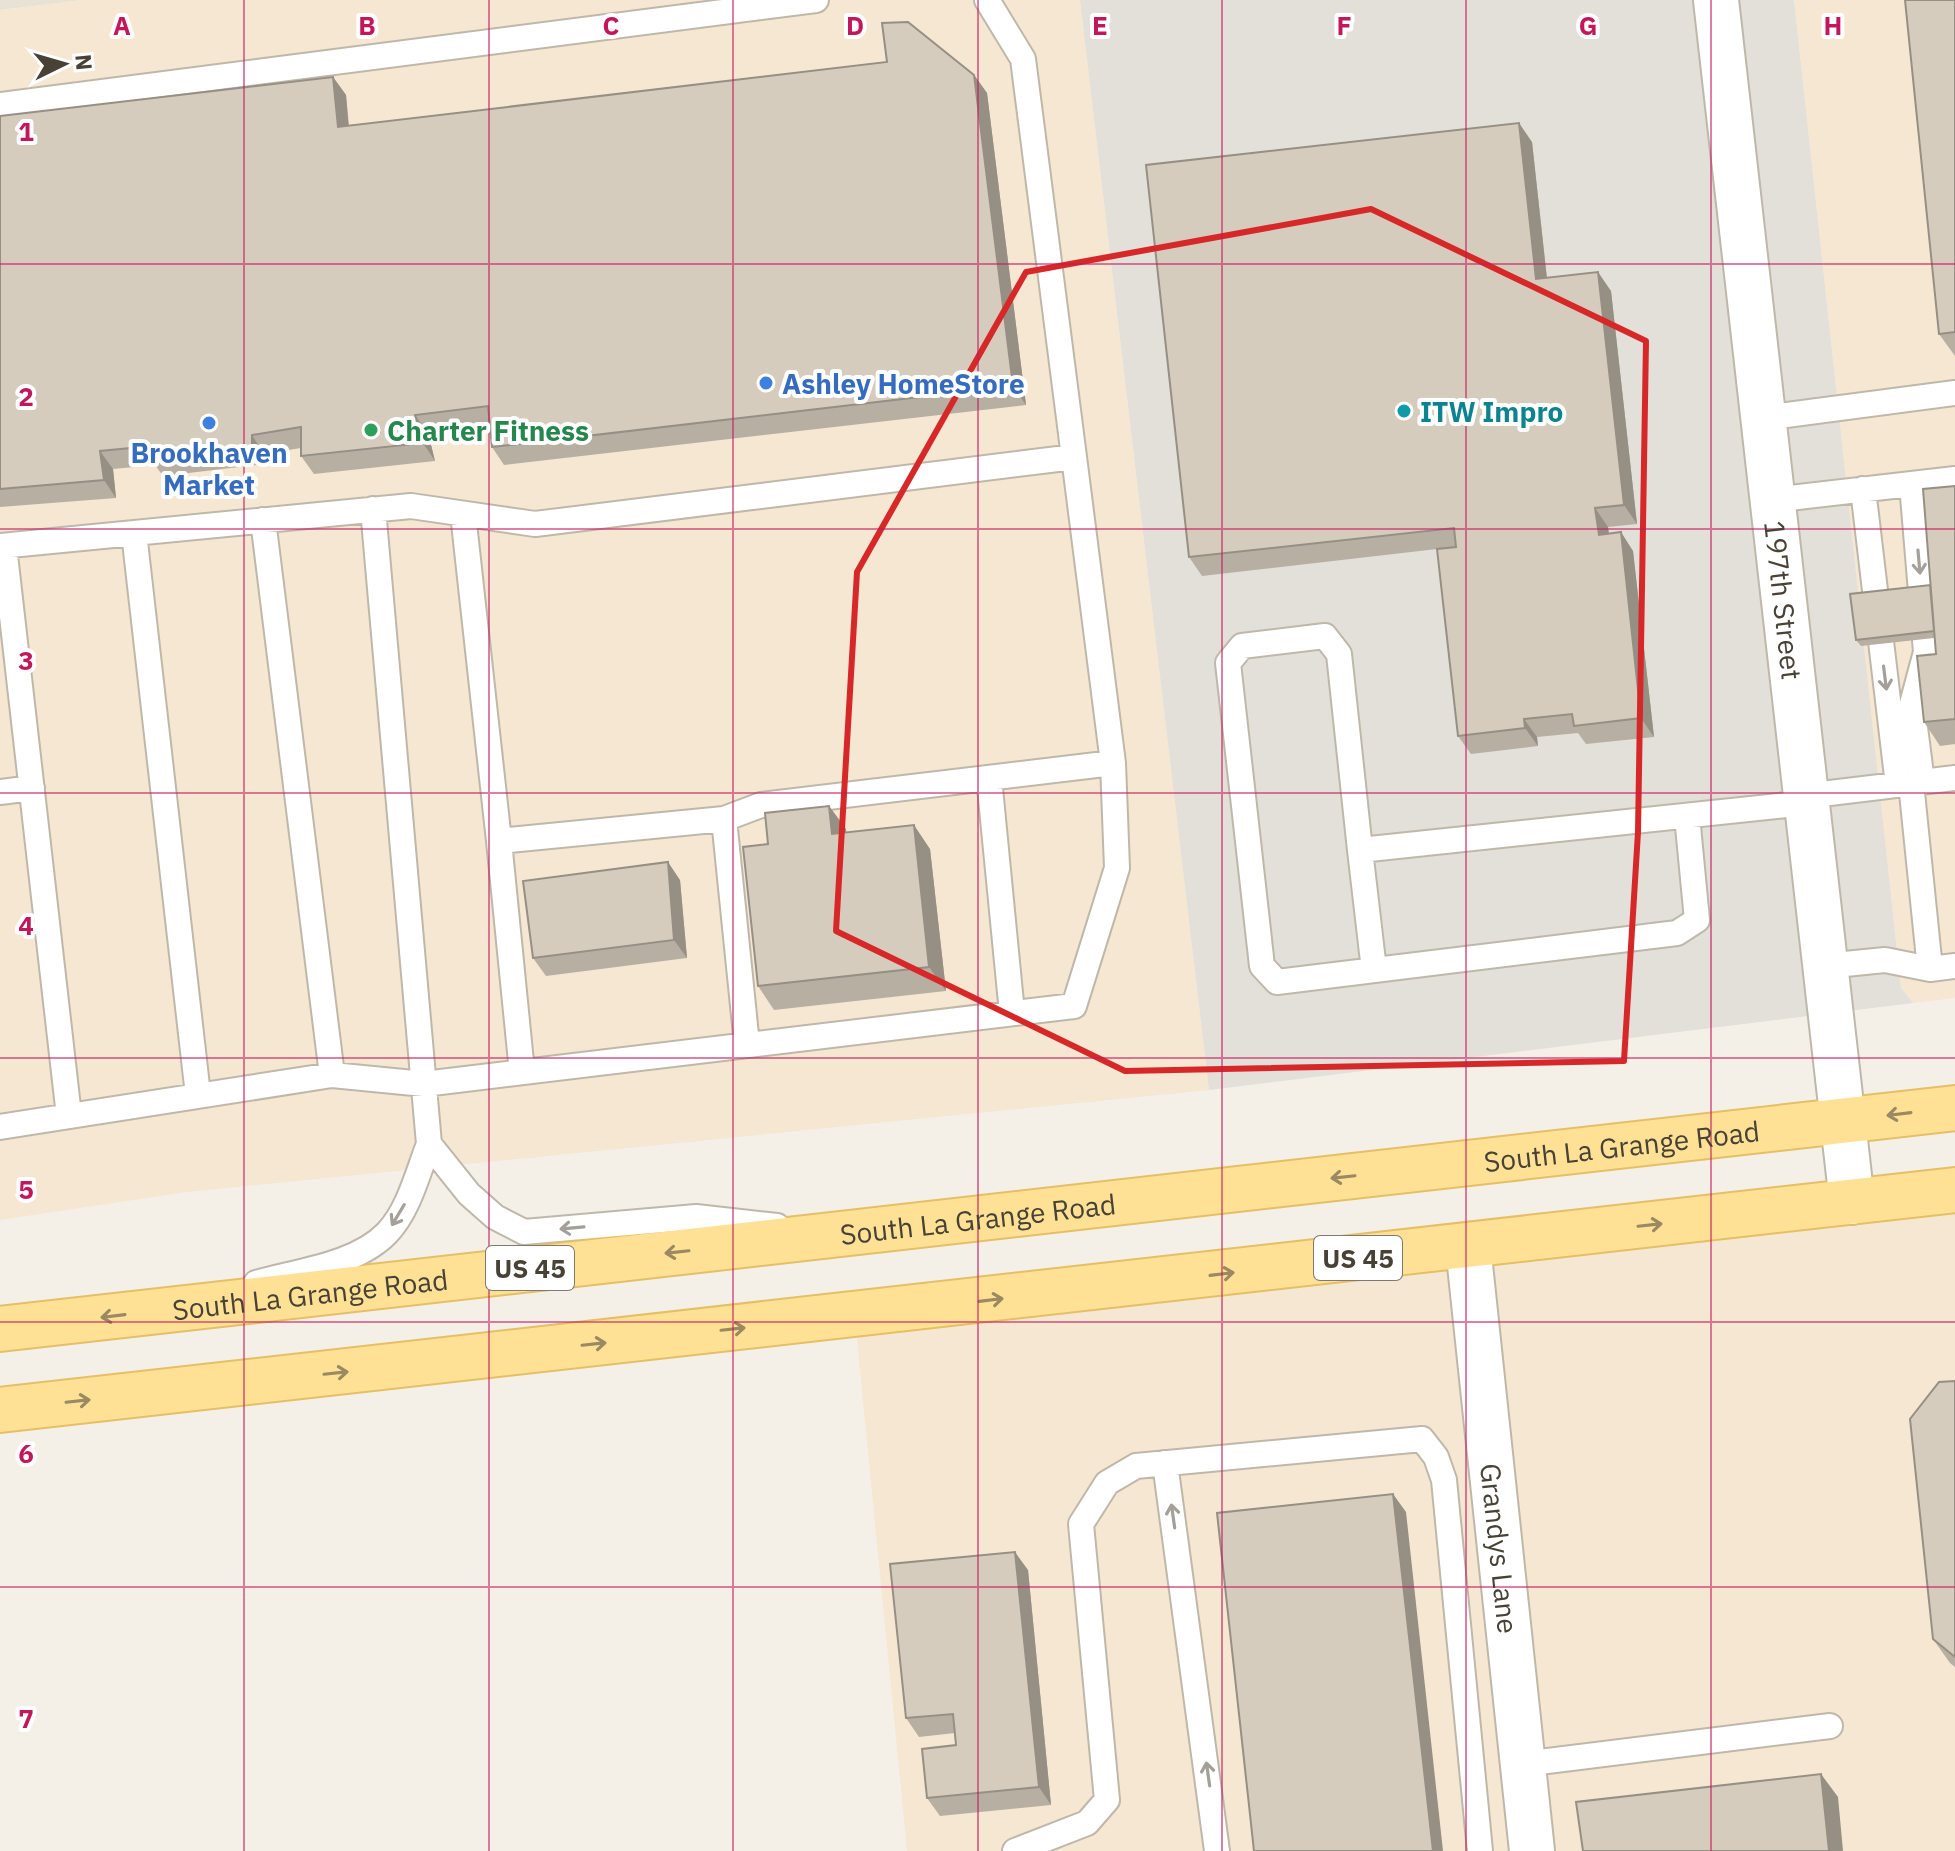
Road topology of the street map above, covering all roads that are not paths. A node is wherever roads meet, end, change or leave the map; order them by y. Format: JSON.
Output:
{"nodes":[{"id":1,"x":816,"y":0,"type":"edge"},
{"id":2,"x":987,"y":0,"type":"edge"},
{"id":3,"x":1716,"y":0,"type":"edge"},
{"id":4,"x":0,"y":105,"type":"edge"},
{"id":5,"x":1955,"y":393,"type":"edge"},
{"id":6,"x":1763,"y":418,"type":"junction"},
{"id":7,"x":1074,"y":457,"type":"junction"},
{"id":8,"x":1955,"y":479,"type":"edge"},
{"id":9,"x":1912,"y":484,"type":"junction"},
{"id":10,"x":1863,"y":489,"type":"junction"},
{"id":11,"x":1772,"y":500,"type":"junction"},
{"id":12,"x":373,"y":509,"type":"junction"},
{"id":13,"x":463,"y":514,"type":"junction"},
{"id":14,"x":263,"y":520,"type":"junction"},
{"id":15,"x":134,"y":533,"type":"junction"},
{"id":16,"x":2,"y":546,"type":"edge"},
{"id":17,"x":1113,"y":763,"type":"junction"},
{"id":18,"x":989,"y":778,"type":"junction"},
{"id":19,"x":1955,"y":778,"type":"edge"},
{"id":20,"x":1910,"y":783,"type":"junction"},
{"id":21,"x":32,"y":788,"type":"junction"},
{"id":22,"x":0,"y":792,"type":"edge"},
{"id":23,"x":1806,"y":799,"type":"junction"},
{"id":24,"x":1687,"y":816,"type":"junction"},
{"id":25,"x":724,"y":819,"type":"junction"},
{"id":26,"x":499,"y":841,"type":"junction"},
{"id":27,"x":1360,"y":850,"type":"junction"},
{"id":28,"x":1825,"y":966,"type":"junction"},
{"id":29,"x":1955,"y":966,"type":"edge"},
{"id":30,"x":1930,"y":969,"type":"junction"},
{"id":31,"x":1374,"y":970,"type":"junction"},
{"id":32,"x":1012,"y":1013,"type":"junction"},
{"id":33,"x":747,"y":1045,"type":"junction"},
{"id":34,"x":522,"y":1072,"type":"junction"},
{"id":35,"x":332,"y":1075,"type":"junction"},
{"id":36,"x":424,"y":1084,"type":"junction"},
{"id":37,"x":198,"y":1095,"type":"junction"},
{"id":38,"x":1955,"y":1108,"type":"edge"},
{"id":39,"x":69,"y":1116,"type":"junction"},
{"id":40,"x":1843,"y":1120,"type":"junction"},
{"id":41,"x":0,"y":1127,"type":"edge"},
{"id":42,"x":429,"y":1144,"type":"junction"},
{"id":43,"x":1955,"y":1190,"type":"edge"},
{"id":44,"x":1852,"y":1202,"type":"junction"},
{"id":45,"x":844,"y":1233,"type":"junction"},
{"id":46,"x":1468,"y":1246,"type":"junction"},
{"id":47,"x":160,"y":1310,"type":"junction"},
{"id":48,"x":0,"y":1329,"type":"edge"},
{"id":49,"x":0,"y":1410,"type":"edge"},
{"id":50,"x":1165,"y":1463,"type":"junction"},
{"id":51,"x":1830,"y":1726,"type":"dead end"},
{"id":52,"x":1523,"y":1764,"type":"junction"},
{"id":53,"x":1015,"y":1851,"type":"edge"},
{"id":54,"x":1217,"y":1851,"type":"edge"},
{"id":55,"x":1480,"y":1851,"type":"edge"},
{"id":56,"x":1532,"y":1851,"type":"edge"}],
"edges":[{"from":1,"to":4,"type":"lane"},
{"from":2,"to":7,"type":"lane"},
{"from":3,"to":6,"type":"street","name":"197th Street"},
{"from":5,"to":6,"type":"lane"},
{"from":6,"to":11,"type":"street","name":"197th Street"},
{"from":7,"to":13,"type":"lane"},
{"from":7,"to":17,"type":"lane"},
{"from":8,"to":9,"type":"lane"},
{"from":9,"to":10,"type":"lane"},
{"from":9,"to":20,"type":"lane","one_way":true},
{"from":10,"to":11,"type":"lane"},
{"from":10,"to":20,"type":"lane","one_way":true},
{"from":11,"to":23,"type":"street","name":"197th Street"},
{"from":12,"to":13,"type":"lane"},
{"from":12,"to":14,"type":"lane"},
{"from":12,"to":36,"type":"lane"},
{"from":13,"to":26,"type":"lane"},
{"from":14,"to":15,"type":"lane"},
{"from":14,"to":35,"type":"lane"},
{"from":15,"to":16,"type":"lane"},
{"from":15,"to":37,"type":"lane"},
{"from":16,"to":21,"type":"lane"},
{"from":17,"to":18,"type":"lane"},
{"from":17,"to":32,"type":"lane"},
{"from":18,"to":25,"type":"lane"},
{"from":18,"to":32,"type":"lane"},
{"from":19,"to":20,"type":"lane"},
{"from":20,"to":23,"type":"lane"},
{"from":20,"to":30,"type":"lane"},
{"from":21,"to":22,"type":"lane"},
{"from":21,"to":39,"type":"lane"},
{"from":23,"to":24,"type":"lane"},
{"from":23,"to":28,"type":"street","name":"197th Street"},
{"from":24,"to":27,"type":"lane"},
{"from":24,"to":31,"type":"lane"},
{"from":25,"to":26,"type":"lane"},
{"from":25,"to":33,"type":"lane"},
{"from":26,"to":34,"type":"lane"},
{"from":27,"to":31,"type":"lane"},
{"from":27,"to":31,"type":"lane"},
{"from":28,"to":30,"type":"lane"},
{"from":28,"to":40,"type":"street","name":"197th Street"},
{"from":29,"to":30,"type":"lane"},
{"from":32,"to":33,"type":"lane"},
{"from":33,"to":34,"type":"lane"},
{"from":34,"to":36,"type":"lane"},
{"from":35,"to":36,"type":"lane"},
{"from":35,"to":37,"type":"lane"},
{"from":36,"to":42,"type":"lane"},
{"from":37,"to":39,"type":"lane"},
{"from":38,"to":40,"type":"main road","name":"South La Grange Road","number":"US 45","one_way":true},
{"from":39,"to":41,"type":"lane"},
{"from":40,"to":44,"type":"street","name":"197th Street"},
{"from":40,"to":45,"type":"main road","name":"South La Grange Road","number":"US 45","one_way":true},
{"from":45,"to":42,"type":"lane","one_way":true},
{"from":42,"to":47,"type":"lane","one_way":true},
{"from":43,"to":44,"type":"main road","number":"US 45"},
{"from":46,"to":44,"type":"main road","number":"US 45","one_way":true},
{"from":45,"to":47,"type":"main road","name":"South La Grange Road","number":"US 45","one_way":true},
{"from":49,"to":46,"type":"main road","number":"US 45","one_way":true},
{"from":46,"to":52,"type":"street","name":"Grandys Lane"},
{"from":47,"to":48,"type":"main road","name":"South La Grange Road","number":"US 45","one_way":true},
{"from":50,"to":53,"type":"lane"},
{"from":54,"to":50,"type":"lane","one_way":true},
{"from":50,"to":55,"type":"lane"},
{"from":51,"to":52,"type":"lane"},
{"from":52,"to":56,"type":"street","name":"Grandys Lane"}]}
